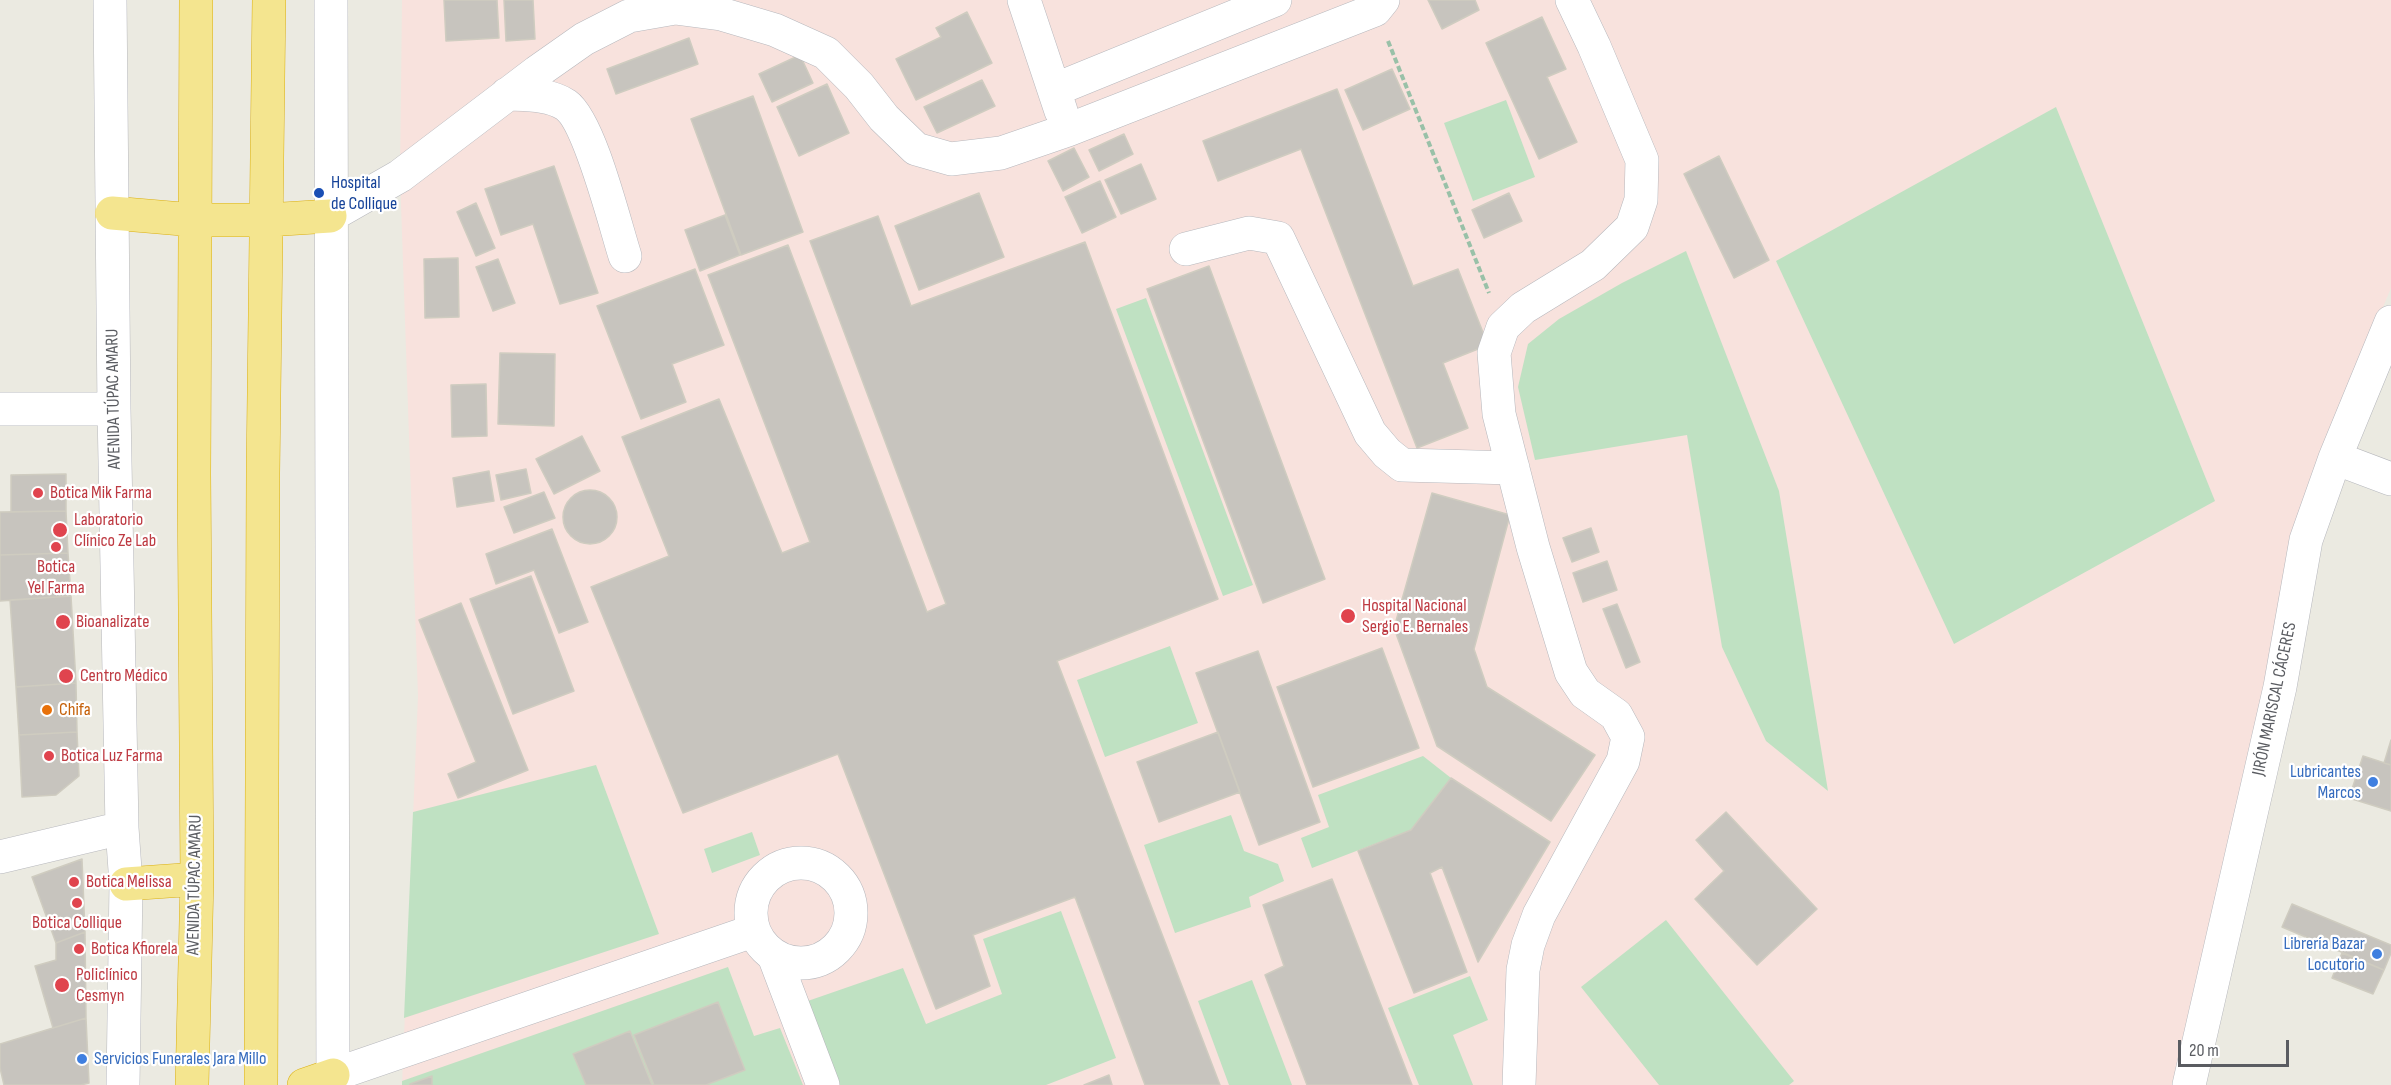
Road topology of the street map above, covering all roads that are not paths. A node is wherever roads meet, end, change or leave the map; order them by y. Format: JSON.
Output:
{"nodes":[{"id":1,"x":110,"y":0,"type":"edge"},
{"id":2,"x":196,"y":0,"type":"edge"},
{"id":3,"x":269,"y":0,"type":"edge"},
{"id":4,"x":331,"y":0,"type":"edge"},
{"id":5,"x":1024,"y":0,"type":"edge"},
{"id":6,"x":1275,"y":0,"type":"edge"},
{"id":7,"x":1572,"y":0,"type":"edge"},
{"id":8,"x":1379,"y":5,"type":"edge"},
{"id":9,"x":1054,"y":90,"type":"junction"},
{"id":10,"x":507,"y":94,"type":"junction"},
{"id":11,"x":1068,"y":130,"type":"junction"},
{"id":12,"x":112,"y":213,"type":"junction"},
{"id":13,"x":330,"y":216,"type":"junction"},
{"id":14,"x":194,"y":220,"type":"junction"},
{"id":15,"x":267,"y":220,"type":"junction"},
{"id":16,"x":1186,"y":249,"type":"dead end"},
{"id":17,"x":625,"y":256,"type":"dead end"},
{"id":18,"x":2391,"y":322,"type":"edge"},
{"id":19,"x":0,"y":409,"type":"edge"},
{"id":20,"x":114,"y":409,"type":"junction"},
{"id":21,"x":2335,"y":458,"type":"junction"},
{"id":22,"x":1513,"y":468,"type":"junction"},
{"id":23,"x":2391,"y":479,"type":"edge"},
{"id":24,"x":122,"y":828,"type":"junction"},
{"id":25,"x":0,"y":858,"type":"edge"},
{"id":26,"x":197,"y":879,"type":"junction"},
{"id":27,"x":126,"y":884,"type":"junction"},
{"id":28,"x":753,"y":931,"type":"junction"},
{"id":29,"x":774,"y":956,"type":"junction"},
{"id":30,"x":323,"y":1082,"type":"edge"},
{"id":31,"x":123,"y":1085,"type":"edge"},
{"id":32,"x":192,"y":1085,"type":"edge"},
{"id":33,"x":261,"y":1085,"type":"edge"},
{"id":34,"x":823,"y":1085,"type":"edge"},
{"id":35,"x":1520,"y":1085,"type":"edge"},
{"id":36,"x":2189,"y":1085,"type":"edge"}],
"edges":[{"from":1,"to":12,"type":"street","name":"AVENIDA TÚPAC AMARU"},
{"from":2,"to":14,"type":"highway","name":"AVENIDA TÚPAC AMARU"},
{"from":3,"to":15,"type":"highway"},
{"from":4,"to":13,"type":"street"},
{"from":5,"to":9,"type":"street"},
{"from":6,"to":9,"type":"street"},
{"from":7,"to":22,"type":"street"},
{"from":8,"to":11,"type":"street"},
{"from":9,"to":11,"type":"street"},
{"from":10,"to":11,"type":"street"},
{"from":10,"to":13,"type":"street"},
{"from":10,"to":17,"type":"street"},
{"from":12,"to":14,"type":"highway"},
{"from":12,"to":20,"type":"street","name":"AVENIDA TÚPAC AMARU"},
{"from":13,"to":15,"type":"highway"},
{"from":13,"to":30,"type":"street"},
{"from":14,"to":15,"type":"highway"},
{"from":14,"to":26,"type":"highway","name":"AVENIDA TÚPAC AMARU"},
{"from":15,"to":33,"type":"highway"},
{"from":16,"to":22,"type":"street"},
{"from":18,"to":21,"type":"street","name":"JIRÓN MARISCAL CÁCERES"},
{"from":19,"to":20,"type":"street"},
{"from":20,"to":24,"type":"street","name":"AVENIDA TÚPAC AMARU"},
{"from":21,"to":23,"type":"street"},
{"from":21,"to":36,"type":"street","name":"JIRÓN MARISCAL CÁCERES"},
{"from":22,"to":35,"type":"street"},
{"from":24,"to":25,"type":"street"},
{"from":24,"to":27,"type":"street","name":"AVENIDA TÚPAC AMARU"},
{"from":26,"to":27,"type":"highway"},
{"from":26,"to":32,"type":"highway","name":"AVENIDA TÚPAC AMARU"},
{"from":27,"to":31,"type":"street","name":"AVENIDA TÚPAC AMARU"},
{"from":28,"to":29,"type":"street"},
{"from":28,"to":29,"type":"street"},
{"from":28,"to":30,"type":"street"},
{"from":29,"to":34,"type":"street"}]}
